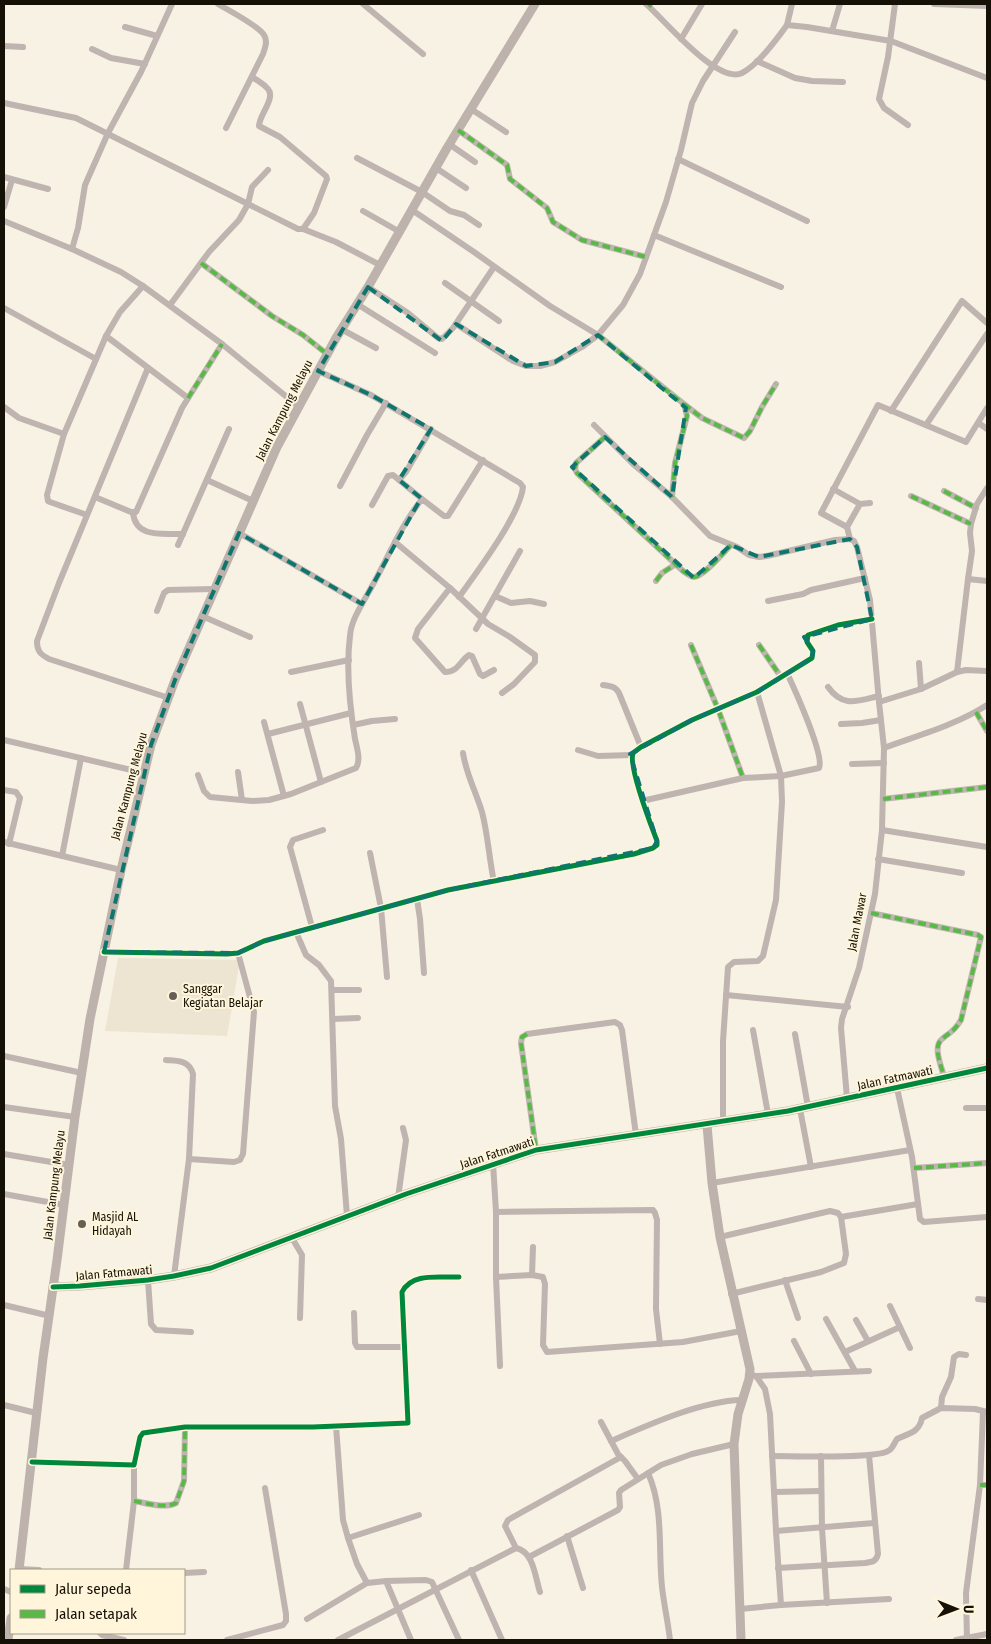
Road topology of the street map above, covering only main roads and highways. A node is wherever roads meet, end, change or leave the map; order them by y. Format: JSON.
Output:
{"nodes":[{"id":1,"x":535,"y":4,"type":"edge"},
{"id":2,"x":987,"y":1068,"type":"edge"},
{"id":3,"x":707,"y":1125,"type":"junction"},
{"id":4,"x":53,"y":1287,"type":"junction"},
{"id":5,"x":19,"y":1569,"type":"edge"},
{"id":6,"x":10,"y":1622,"type":"edge"},
{"id":7,"x":6,"y":1638,"type":"edge"},
{"id":8,"x":741,"y":1640,"type":"edge"}],
"edges":[{"from":1,"to":4,"type":"main road","name":"Jalan Kampung Melayu"},
{"from":2,"to":3,"type":"main road","name":"Jalan Fatmawati"},
{"from":3,"to":4,"type":"main road","name":"Jalan Fatmawati"},
{"from":3,"to":8,"type":"main road"},
{"from":4,"to":5,"type":"main road","name":"Jalan Kampung Melayu"},
{"from":6,"to":7,"type":"main road"}]}
